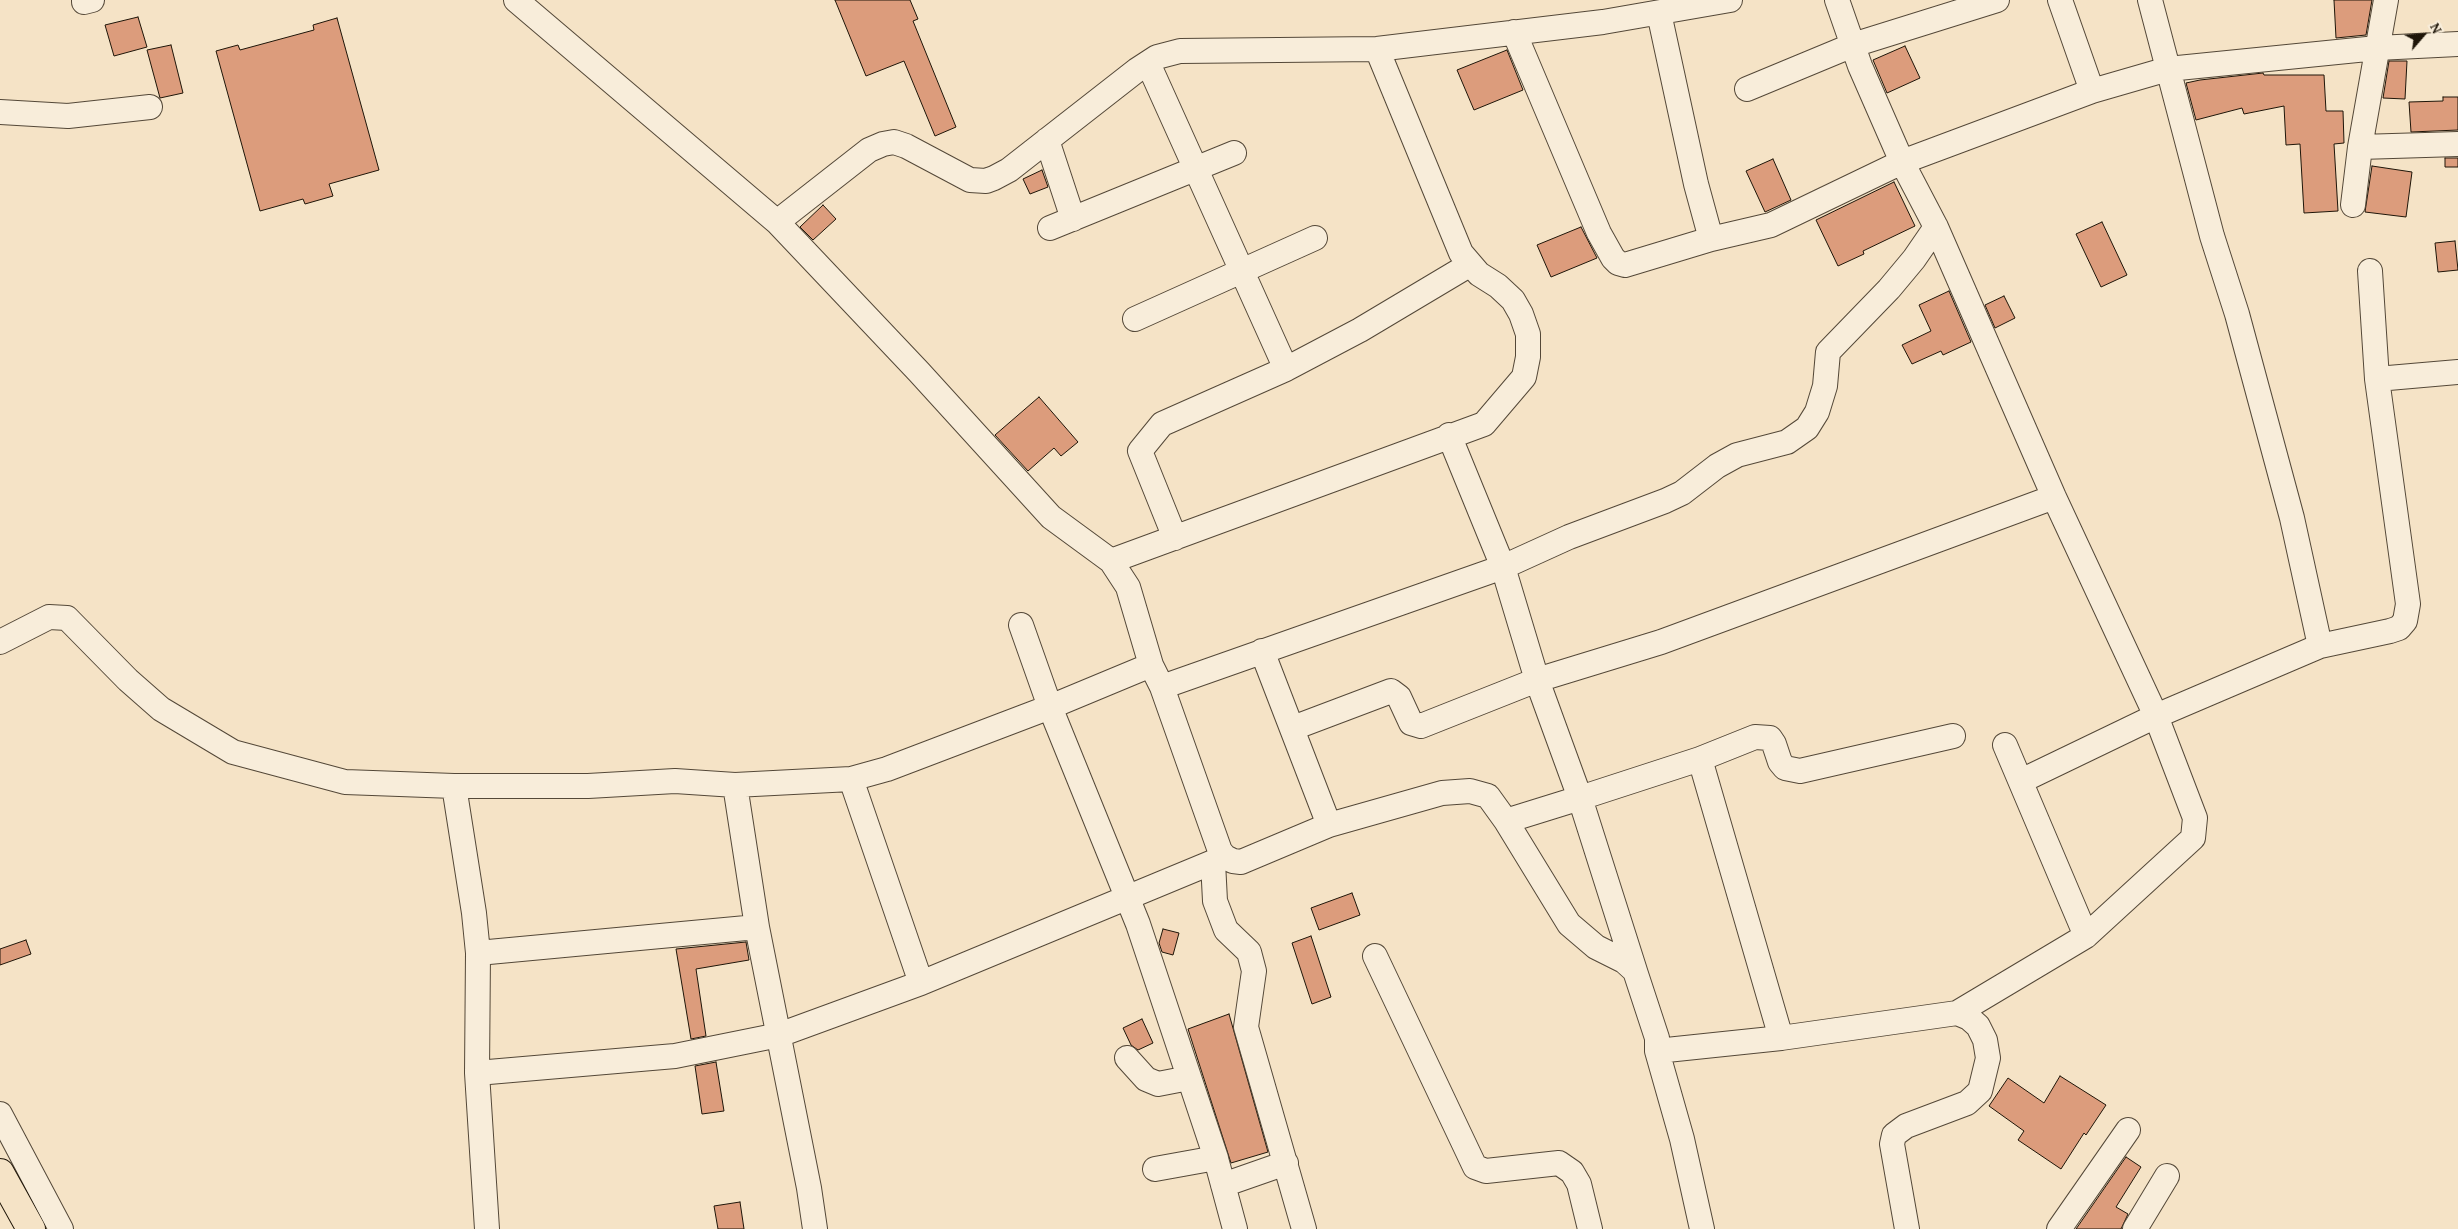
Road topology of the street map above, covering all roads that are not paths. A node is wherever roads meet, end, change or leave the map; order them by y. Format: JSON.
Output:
{"nodes":[{"id":1,"x":84,"y":0,"type":"edge"},
{"id":2,"x":92,"y":0,"type":"edge"},
{"id":3,"x":516,"y":0,"type":"edge"},
{"id":4,"x":1730,"y":0,"type":"edge"},
{"id":5,"x":1837,"y":0,"type":"edge"},
{"id":6,"x":1997,"y":0,"type":"edge"},
{"id":7,"x":2060,"y":0,"type":"edge"},
{"id":8,"x":2150,"y":0,"type":"edge"},
{"id":9,"x":2386,"y":0,"type":"edge"},
{"id":10,"x":1659,"y":13,"type":"junction"},
{"id":11,"x":1514,"y":32,"type":"junction"},
{"id":12,"x":2458,"y":44,"type":"edge"},
{"id":13,"x":1853,"y":45,"type":"junction"},
{"id":14,"x":2377,"y":48,"type":"junction"},
{"id":15,"x":1377,"y":49,"type":"junction"},
{"id":16,"x":1148,"y":63,"type":"junction"},
{"id":17,"x":2168,"y":69,"type":"junction"},
{"id":18,"x":1747,"y":89,"type":"dead end"},
{"id":19,"x":2092,"y":91,"type":"junction"},
{"id":20,"x":150,"y":107,"type":"dead end"},
{"id":21,"x":0,"y":112,"type":"edge"},
{"id":22,"x":1048,"y":140,"type":"junction"},
{"id":23,"x":2458,"y":144,"type":"edge"},
{"id":24,"x":2360,"y":147,"type":"junction"},
{"id":25,"x":1234,"y":153,"type":"dead end"},
{"id":26,"x":1902,"y":162,"type":"junction"},
{"id":27,"x":1196,"y":168,"type":"junction"},
{"id":28,"x":2353,"y":205,"type":"dead end"},
{"id":29,"x":1073,"y":219,"type":"junction"},
{"id":30,"x":777,"y":222,"type":"junction"},
{"id":31,"x":1936,"y":227,"type":"junction"},
{"id":32,"x":1050,"y":228,"type":"dead end"},
{"id":33,"x":1315,"y":238,"type":"dead end"},
{"id":34,"x":1711,"y":239,"type":"junction"},
{"id":35,"x":1469,"y":265,"type":"junction"},
{"id":36,"x":1242,"y":271,"type":"junction"},
{"id":37,"x":2370,"y":271,"type":"dead end"},
{"id":38,"x":1135,"y":319,"type":"dead end"},
{"id":39,"x":1286,"y":369,"type":"junction"},
{"id":40,"x":2458,"y":372,"type":"edge"},
{"id":41,"x":2377,"y":379,"type":"junction"},
{"id":42,"x":1449,"y":435,"type":"junction"},
{"id":43,"x":2054,"y":497,"type":"junction"},
{"id":44,"x":1175,"y":538,"type":"junction"},
{"id":45,"x":1111,"y":561,"type":"junction"},
{"id":46,"x":1503,"y":566,"type":"junction"},
{"id":47,"x":1021,"y":625,"type":"dead end"},
{"id":48,"x":0,"y":642,"type":"edge"},
{"id":49,"x":2320,"y":646,"type":"junction"},
{"id":50,"x":1262,"y":651,"type":"junction"},
{"id":51,"x":1151,"y":665,"type":"junction"},
{"id":52,"x":1537,"y":680,"type":"junction"},
{"id":53,"x":1162,"y":687,"type":"junction"},
{"id":54,"x":1050,"y":707,"type":"junction"},
{"id":55,"x":2156,"y":716,"type":"junction"},
{"id":56,"x":1293,"y":728,"type":"junction"},
{"id":57,"x":1953,"y":736,"type":"dead end"},
{"id":58,"x":2005,"y":745,"type":"dead end"},
{"id":59,"x":1700,"y":759,"type":"junction"},
{"id":60,"x":851,"y":780,"type":"junction"},
{"id":61,"x":2021,"y":781,"type":"junction"},
{"id":62,"x":735,"y":785,"type":"junction"},
{"id":63,"x":454,"y":786,"type":"junction"},
{"id":64,"x":1580,"y":798,"type":"junction"},
{"id":65,"x":1506,"y":821,"type":"junction"},
{"id":66,"x":1329,"y":825,"type":"junction"},
{"id":67,"x":1219,"y":860,"type":"junction"},
{"id":68,"x":1127,"y":897,"type":"junction"},
{"id":69,"x":757,"y":927,"type":"junction"},
{"id":70,"x":2086,"y":936,"type":"junction"},
{"id":71,"x":478,"y":952,"type":"junction"},
{"id":72,"x":1375,"y":956,"type":"dead end"},
{"id":73,"x":1635,"y":971,"type":"junction"},
{"id":74,"x":921,"y":983,"type":"junction"},
{"id":75,"x":1957,"y":1013,"type":"junction"},
{"id":76,"x":778,"y":1035,"type":"junction"},
{"id":77,"x":1781,"y":1038,"type":"junction"},
{"id":78,"x":1657,"y":1051,"type":"junction"},
{"id":79,"x":1127,"y":1058,"type":"dead end"},
{"id":80,"x":477,"y":1073,"type":"junction"},
{"id":81,"x":1189,"y":1078,"type":"junction"},
{"id":82,"x":0,"y":1114,"type":"edge"},
{"id":83,"x":2128,"y":1130,"type":"dead end"},
{"id":84,"x":1216,"y":1158,"type":"junction"},
{"id":85,"x":1286,"y":1163,"type":"junction"},
{"id":86,"x":1155,"y":1169,"type":"dead end"},
{"id":87,"x":0,"y":1173,"type":"edge"},
{"id":88,"x":2167,"y":1176,"type":"dead end"},
{"id":89,"x":1223,"y":1184,"type":"junction"},
{"id":90,"x":31,"y":1229,"type":"edge"},
{"id":91,"x":61,"y":1229,"type":"edge"},
{"id":92,"x":487,"y":1229,"type":"edge"},
{"id":93,"x":815,"y":1229,"type":"edge"},
{"id":94,"x":1235,"y":1229,"type":"edge"},
{"id":95,"x":1304,"y":1229,"type":"edge"},
{"id":96,"x":1590,"y":1229,"type":"edge"},
{"id":97,"x":1702,"y":1229,"type":"edge"},
{"id":98,"x":1907,"y":1229,"type":"edge"},
{"id":99,"x":2059,"y":1229,"type":"edge"},
{"id":100,"x":2135,"y":1229,"type":"edge"}],
"edges":[{"from":1,"to":2,"type":"street"},
{"from":3,"to":30,"type":"street"},
{"from":4,"to":10,"type":"street"},
{"from":5,"to":13,"type":"street"},
{"from":6,"to":13,"type":"street"},
{"from":7,"to":19,"type":"street"},
{"from":8,"to":17,"type":"street"},
{"from":9,"to":14,"type":"street"},
{"from":10,"to":11,"type":"street"},
{"from":10,"to":34,"type":"street"},
{"from":11,"to":15,"type":"street"},
{"from":11,"to":34,"type":"street"},
{"from":12,"to":14,"type":"street"},
{"from":13,"to":18,"type":"street"},
{"from":13,"to":26,"type":"street"},
{"from":14,"to":17,"type":"street"},
{"from":14,"to":24,"type":"street"},
{"from":15,"to":16,"type":"street"},
{"from":15,"to":35,"type":"street"},
{"from":16,"to":22,"type":"street"},
{"from":16,"to":27,"type":"street"},
{"from":17,"to":19,"type":"street"},
{"from":17,"to":49,"type":"street"},
{"from":19,"to":26,"type":"street"},
{"from":20,"to":21,"type":"street"},
{"from":22,"to":29,"type":"street"},
{"from":22,"to":30,"type":"street"},
{"from":23,"to":24,"type":"street"},
{"from":24,"to":28,"type":"street"},
{"from":25,"to":27,"type":"street"},
{"from":26,"to":31,"type":"street"},
{"from":26,"to":34,"type":"street"},
{"from":27,"to":29,"type":"street"},
{"from":27,"to":36,"type":"street"},
{"from":29,"to":32,"type":"street"},
{"from":30,"to":45,"type":"street"},
{"from":31,"to":43,"type":"street"},
{"from":31,"to":46,"type":"street"},
{"from":33,"to":36,"type":"street"},
{"from":35,"to":39,"type":"street"},
{"from":35,"to":42,"type":"street"},
{"from":36,"to":38,"type":"street"},
{"from":36,"to":39,"type":"street"},
{"from":37,"to":41,"type":"street"},
{"from":39,"to":44,"type":"street"},
{"from":40,"to":41,"type":"street"},
{"from":41,"to":49,"type":"street"},
{"from":42,"to":44,"type":"street"},
{"from":42,"to":46,"type":"street"},
{"from":43,"to":52,"type":"street"},
{"from":43,"to":55,"type":"street"},
{"from":44,"to":45,"type":"street"},
{"from":45,"to":51,"type":"street"},
{"from":46,"to":50,"type":"street"},
{"from":46,"to":52,"type":"street"},
{"from":47,"to":54,"type":"street"},
{"from":48,"to":63,"type":"street"},
{"from":49,"to":55,"type":"street"},
{"from":50,"to":53,"type":"street"},
{"from":50,"to":56,"type":"street"},
{"from":51,"to":53,"type":"street"},
{"from":51,"to":54,"type":"street"},
{"from":52,"to":56,"type":"street"},
{"from":52,"to":64,"type":"street"},
{"from":53,"to":67,"type":"street"},
{"from":54,"to":60,"type":"street"},
{"from":54,"to":68,"type":"street"},
{"from":55,"to":61,"type":"street"},
{"from":55,"to":70,"type":"street"},
{"from":56,"to":66,"type":"street"},
{"from":57,"to":59,"type":"street"},
{"from":58,"to":61,"type":"street"},
{"from":59,"to":64,"type":"street"},
{"from":59,"to":77,"type":"street"},
{"from":60,"to":62,"type":"street"},
{"from":60,"to":74,"type":"street"},
{"from":61,"to":70,"type":"street"},
{"from":62,"to":63,"type":"street"},
{"from":62,"to":69,"type":"street"},
{"from":63,"to":71,"type":"street"},
{"from":64,"to":65,"type":"street"},
{"from":64,"to":73,"type":"street"},
{"from":65,"to":66,"type":"street"},
{"from":65,"to":73,"type":"street"},
{"from":66,"to":67,"type":"street"},
{"from":67,"to":68,"type":"street"},
{"from":67,"to":85,"type":"street"},
{"from":68,"to":74,"type":"street"},
{"from":68,"to":81,"type":"street"},
{"from":69,"to":71,"type":"street"},
{"from":69,"to":76,"type":"street"},
{"from":70,"to":75,"type":"street"},
{"from":71,"to":80,"type":"street"},
{"from":72,"to":96,"type":"street"},
{"from":73,"to":78,"type":"street"},
{"from":74,"to":76,"type":"street"},
{"from":75,"to":77,"type":"street"},
{"from":75,"to":98,"type":"street"},
{"from":76,"to":80,"type":"street"},
{"from":76,"to":93,"type":"street"},
{"from":77,"to":78,"type":"street"},
{"from":78,"to":97,"type":"street"},
{"from":79,"to":81,"type":"street"},
{"from":80,"to":92,"type":"street"},
{"from":81,"to":84,"type":"street"},
{"from":82,"to":91,"type":"street"},
{"from":83,"to":99,"type":"street"},
{"from":84,"to":86,"type":"street"},
{"from":84,"to":89,"type":"street"},
{"from":85,"to":89,"type":"street"},
{"from":85,"to":95,"type":"street"},
{"from":87,"to":90,"type":"highway"},
{"from":88,"to":100,"type":"street"},
{"from":89,"to":94,"type":"street"}]}
